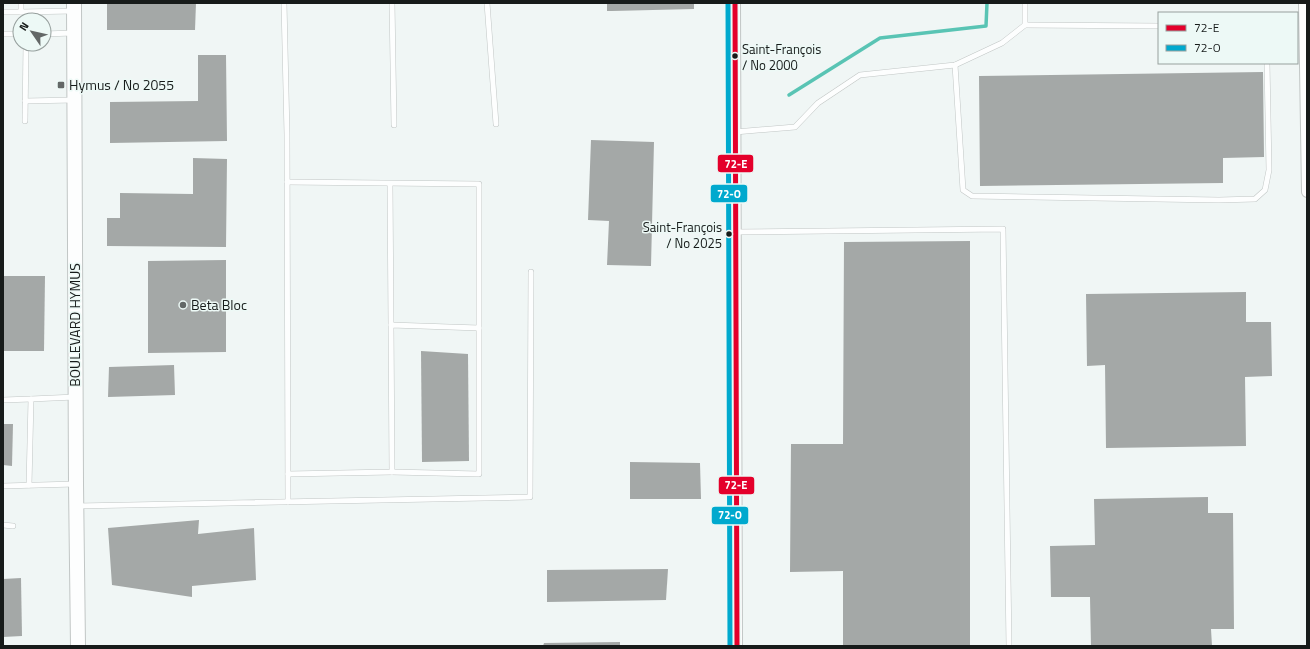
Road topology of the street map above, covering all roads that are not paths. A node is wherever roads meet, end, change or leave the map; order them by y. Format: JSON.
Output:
{"nodes":[{"id":1,"x":21,"y":3,"type":"edge"},
{"id":2,"x":284,"y":3,"type":"edge"},
{"id":3,"x":392,"y":3,"type":"edge"},
{"id":4,"x":487,"y":3,"type":"edge"},
{"id":5,"x":734,"y":3,"type":"edge"},
{"id":6,"x":1025,"y":3,"type":"edge"},
{"id":7,"x":1304,"y":3,"type":"edge"},
{"id":8,"x":74,"y":7,"type":"edge"},
{"id":9,"x":21,"y":12,"type":"joint"},
{"id":10,"x":1025,"y":25,"type":"junction"},
{"id":11,"x":1158,"y":26,"type":"edge"},
{"id":12,"x":74,"y":33,"type":"junction"},
{"id":13,"x":52,"y":34,"type":"edge"},
{"id":14,"x":26,"y":52,"type":"edge"},
{"id":15,"x":955,"y":64,"type":"junction"},
{"id":16,"x":1267,"y":64,"type":"edge"},
{"id":17,"x":74,"y":100,"type":"junction"},
{"id":18,"x":25,"y":101,"type":"junction"},
{"id":19,"x":25,"y":121,"type":"dead end"},
{"id":20,"x":496,"y":124,"type":"dead end"},
{"id":21,"x":394,"y":125,"type":"dead end"},
{"id":22,"x":735,"y":132,"type":"junction"},
{"id":23,"x":287,"y":182,"type":"junction"},
{"id":24,"x":390,"y":184,"type":"junction"},
{"id":25,"x":1307,"y":192,"type":"edge"},
{"id":26,"x":736,"y":232,"type":"junction"},
{"id":27,"x":531,"y":272,"type":"dead end"},
{"id":28,"x":391,"y":325,"type":"junction"},
{"id":29,"x":479,"y":328,"type":"junction"},
{"id":30,"x":75,"y":397,"type":"junction"},
{"id":31,"x":31,"y":399,"type":"junction"},
{"id":32,"x":3,"y":400,"type":"edge"},
{"id":33,"x":392,"y":472,"type":"junction"},
{"id":34,"x":288,"y":474,"type":"junction"},
{"id":35,"x":76,"y":484,"type":"junction"},
{"id":36,"x":29,"y":485,"type":"junction"},
{"id":37,"x":3,"y":486,"type":"edge"},
{"id":38,"x":288,"y":502,"type":"junction"},
{"id":39,"x":76,"y":506,"type":"junction"},
{"id":40,"x":3,"y":525,"type":"edge"},
{"id":41,"x":13,"y":526,"type":"dead end"},
{"id":42,"x":78,"y":646,"type":"edge"},
{"id":43,"x":737,"y":646,"type":"edge"},
{"id":44,"x":1009,"y":646,"type":"edge"}],
"edges":[{"from":1,"to":9,"type":"lane"},
{"from":2,"to":23,"type":"lane"},
{"from":3,"to":21,"type":"lane"},
{"from":4,"to":20,"type":"lane"},
{"from":5,"to":22,"type":"street"},
{"from":6,"to":10,"type":"lane"},
{"from":7,"to":25,"type":"street"},
{"from":8,"to":9,"type":"lane"},
{"from":8,"to":12,"type":"street","name":"BOULEVARD HYMUS"},
{"from":10,"to":11,"type":"lane"},
{"from":10,"to":15,"type":"lane"},
{"from":12,"to":13,"type":"lane"},
{"from":12,"to":17,"type":"street","name":"BOULEVARD HYMUS"},
{"from":14,"to":18,"type":"lane"},
{"from":15,"to":16,"type":"lane"},
{"from":15,"to":22,"type":"lane"},
{"from":17,"to":18,"type":"lane"},
{"from":17,"to":30,"type":"street","name":"BOULEVARD HYMUS"},
{"from":18,"to":19,"type":"lane"},
{"from":22,"to":26,"type":"street"},
{"from":23,"to":24,"type":"lane"},
{"from":23,"to":34,"type":"lane"},
{"from":24,"to":28,"type":"lane"},
{"from":24,"to":29,"type":"lane"},
{"from":26,"to":43,"type":"street"},
{"from":26,"to":44,"type":"lane"},
{"from":27,"to":38,"type":"lane"},
{"from":28,"to":29,"type":"lane"},
{"from":28,"to":33,"type":"lane"},
{"from":29,"to":33,"type":"lane"},
{"from":30,"to":31,"type":"lane"},
{"from":30,"to":35,"type":"street","name":"BOULEVARD HYMUS"},
{"from":31,"to":32,"type":"lane"},
{"from":31,"to":36,"type":"lane"},
{"from":33,"to":34,"type":"lane"},
{"from":34,"to":38,"type":"lane"},
{"from":35,"to":36,"type":"lane"},
{"from":35,"to":39,"type":"street","name":"BOULEVARD HYMUS"},
{"from":36,"to":37,"type":"lane"},
{"from":38,"to":39,"type":"lane"},
{"from":39,"to":42,"type":"street","name":"BOULEVARD HYMUS"},
{"from":40,"to":41,"type":"lane"}]}
